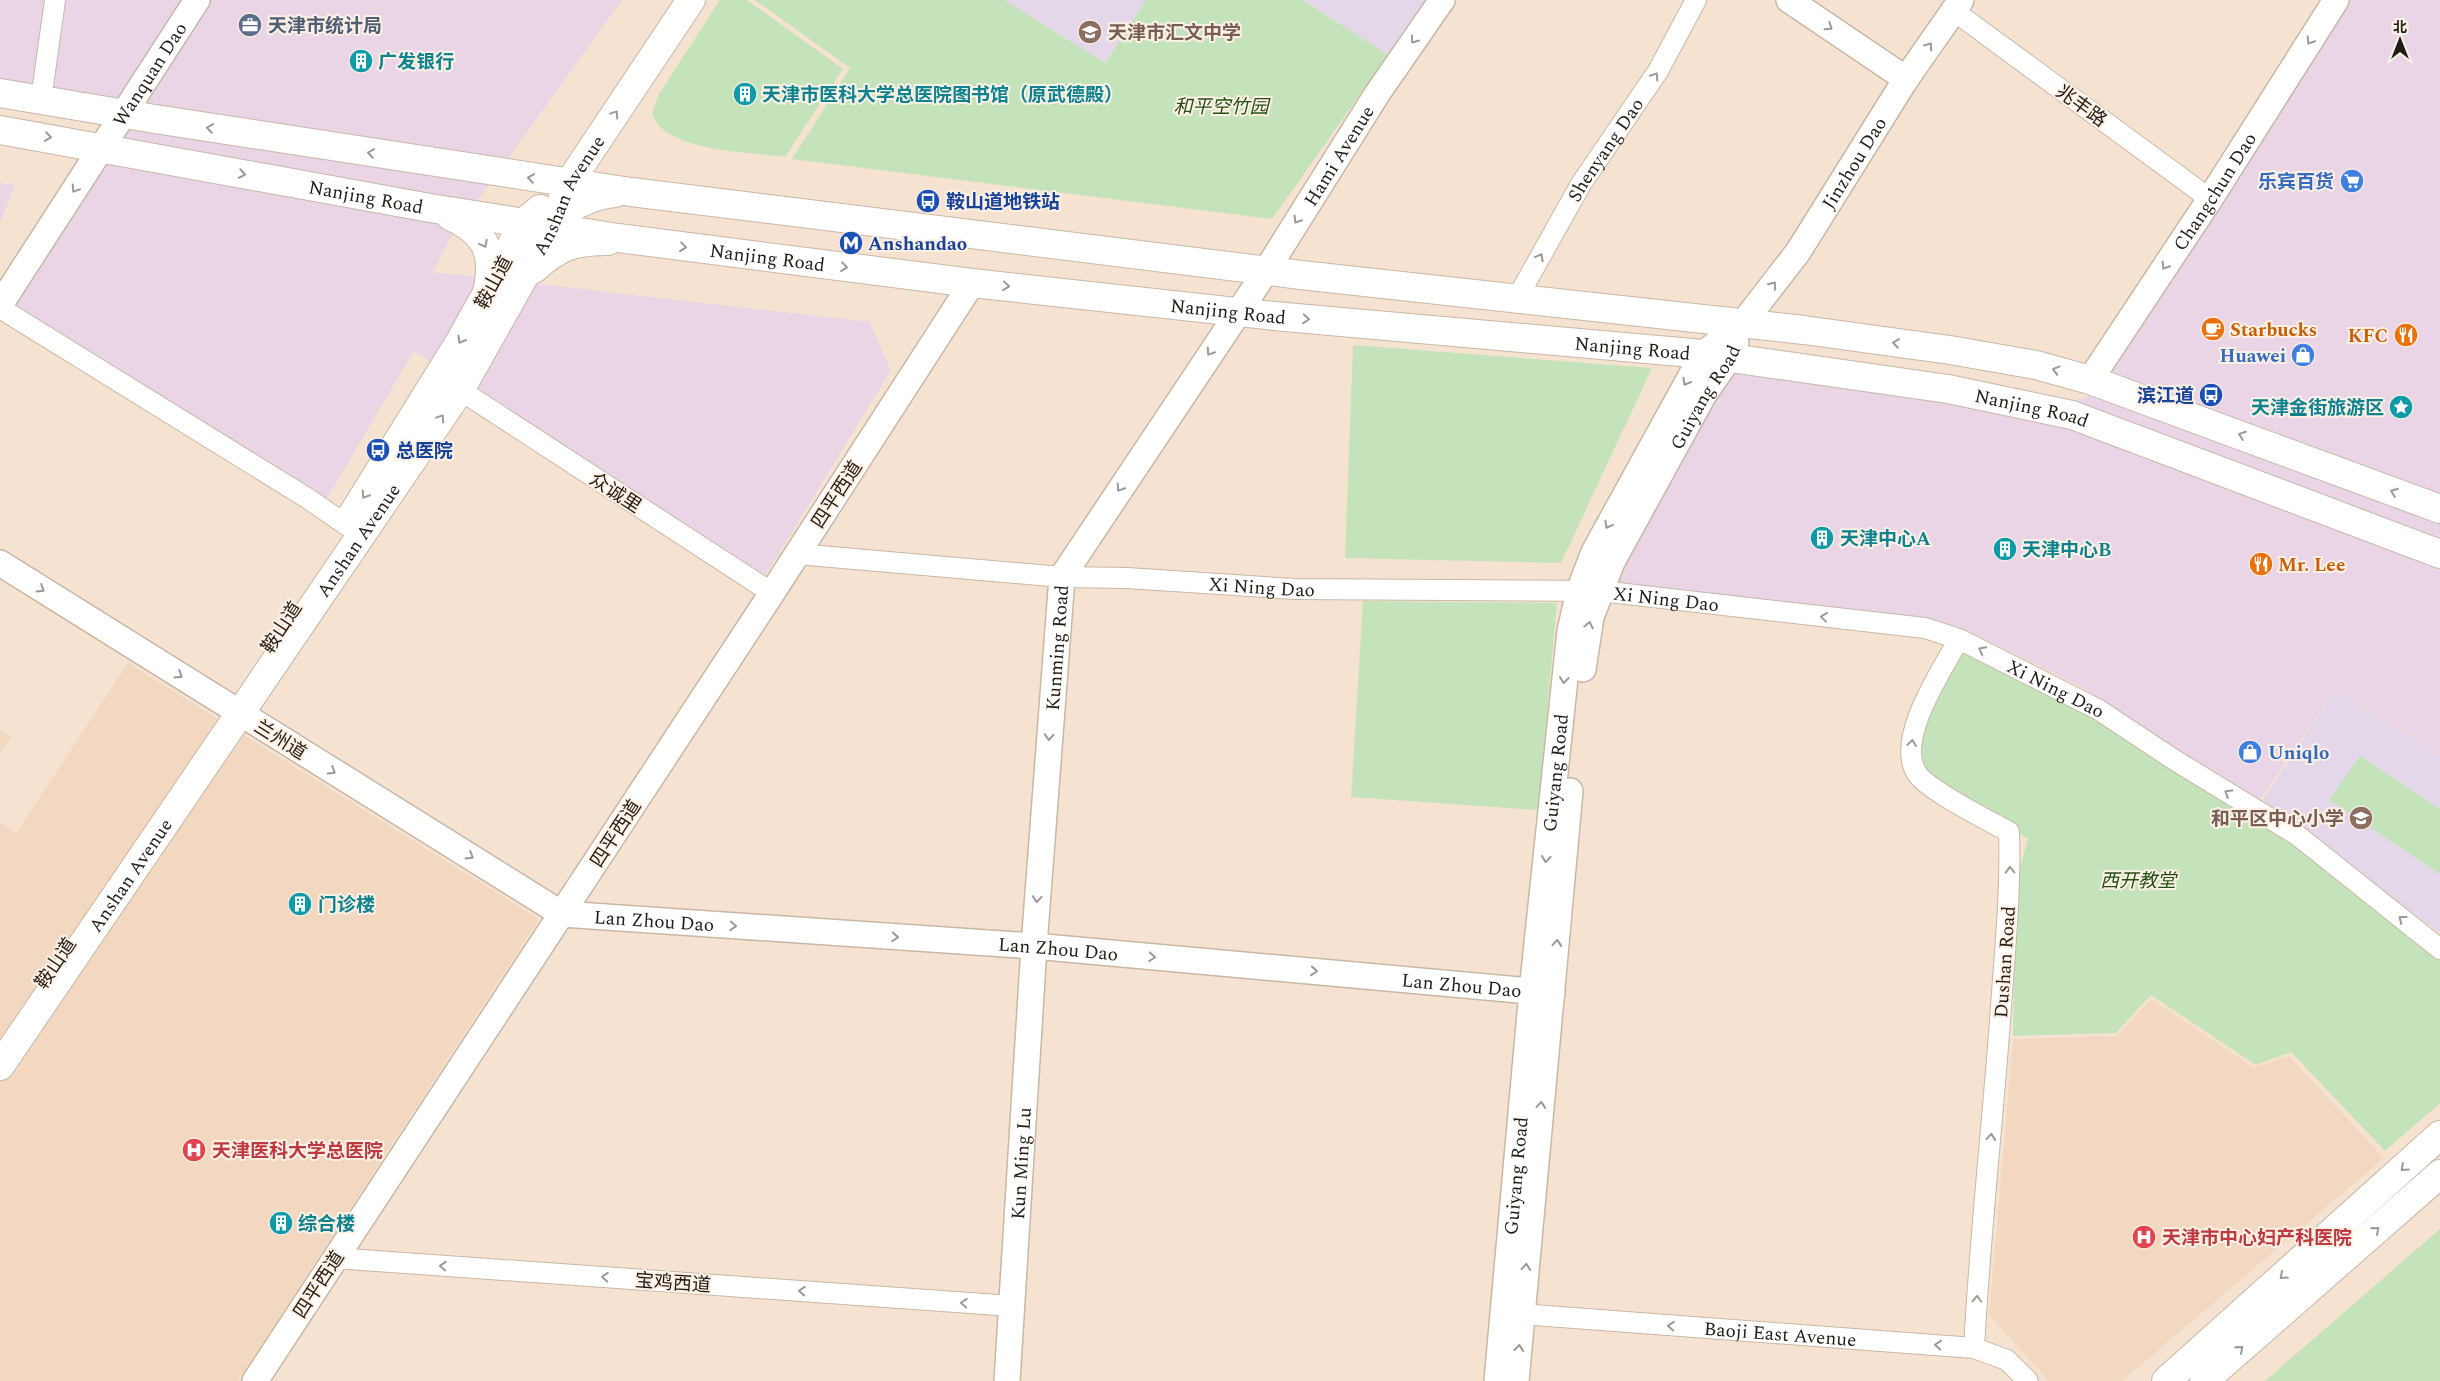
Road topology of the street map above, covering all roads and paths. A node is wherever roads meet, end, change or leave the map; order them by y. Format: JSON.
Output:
{"nodes":[{"id":1,"x":54,"y":0,"type":"edge"},
{"id":2,"x":197,"y":0,"type":"edge"},
{"id":3,"x":691,"y":0,"type":"edge"},
{"id":4,"x":1442,"y":0,"type":"edge"},
{"id":5,"x":1696,"y":0,"type":"edge"},
{"id":6,"x":1789,"y":0,"type":"edge"},
{"id":7,"x":2336,"y":0,"type":"edge"},
{"id":8,"x":1957,"y":6,"type":"edge"},
{"id":9,"x":1906,"y":80,"type":"junction"},
{"id":10,"x":0,"y":93,"type":"edge"},
{"id":11,"x":41,"y":100,"type":"junction"},
{"id":12,"x":123,"y":114,"type":"junction"},
{"id":13,"x":0,"y":130,"type":"edge"},
{"id":14,"x":101,"y":148,"type":"junction"},
{"id":15,"x":569,"y":183,"type":"junction"},
{"id":16,"x":632,"y":192,"type":"junction"},
{"id":17,"x":2210,"y":199,"type":"junction"},
{"id":18,"x":430,"y":208,"type":"junction"},
{"id":19,"x":543,"y":226,"type":"junction"},
{"id":20,"x":635,"y":240,"type":"junction"},
{"id":21,"x":1266,"y":270,"type":"junction"},
{"id":22,"x":524,"y":279,"type":"junction"},
{"id":23,"x":972,"y":283,"type":"junction"},
{"id":24,"x":486,"y":298,"type":"junction"},
{"id":25,"x":1516,"y":300,"type":"junction"},
{"id":26,"x":0,"y":306,"type":"edge"},
{"id":27,"x":1236,"y":311,"type":"junction"},
{"id":28,"x":1743,"y":323,"type":"junction"},
{"id":29,"x":1703,"y":354,"type":"junction"},
{"id":30,"x":1729,"y":358,"type":"junction"},
{"id":31,"x":2090,"y":380,"type":"junction"},
{"id":32,"x":460,"y":390,"type":"junction"},
{"id":33,"x":2440,"y":509,"type":"edge"},
{"id":34,"x":354,"y":530,"type":"junction"},
{"id":35,"x":797,"y":554,"type":"junction"},
{"id":36,"x":2440,"y":554,"type":"edge"},
{"id":37,"x":0,"y":563,"type":"edge"},
{"id":38,"x":1062,"y":576,"type":"junction"},
{"id":39,"x":1589,"y":591,"type":"junction"},
{"id":40,"x":772,"y":593,"type":"junction"},
{"id":41,"x":1959,"y":639,"type":"junction"},
{"id":42,"x":236,"y":710,"type":"junction"},
{"id":43,"x":562,"y":914,"type":"junction"},
{"id":44,"x":1034,"y":946,"type":"junction"},
{"id":45,"x":2440,"y":949,"type":"edge"},
{"id":46,"x":1542,"y":992,"type":"junction"},
{"id":47,"x":0,"y":1044,"type":"edge"},
{"id":48,"x":0,"y":1066,"type":"edge"},
{"id":49,"x":2440,"y":1135,"type":"edge"},
{"id":50,"x":2440,"y":1174,"type":"edge"},
{"id":51,"x":334,"y":1258,"type":"junction"},
{"id":52,"x":1012,"y":1306,"type":"junction"},
{"id":53,"x":1513,"y":1314,"type":"junction"},
{"id":54,"x":1974,"y":1348,"type":"junction"},
{"id":55,"x":255,"y":1381,"type":"edge"},
{"id":56,"x":1007,"y":1381,"type":"edge"},
{"id":57,"x":1497,"y":1381,"type":"edge"},
{"id":58,"x":1516,"y":1381,"type":"edge"},
{"id":59,"x":2028,"y":1381,"type":"edge"},
{"id":60,"x":2166,"y":1381,"type":"edge"},
{"id":61,"x":2204,"y":1381,"type":"edge"}],
"edges":[{"from":1,"to":11,"type":"street"},
{"from":2,"to":12,"type":"street","name":"Wanquan Dao"},
{"from":15,"to":3,"type":"main road","name":"Anshan Avenue","one_way":true},
{"from":4,"to":21,"type":"street","name":"Hami Avenue","one_way":true},
{"from":25,"to":5,"type":"street","name":"Shenyang Dao","one_way":true},
{"from":6,"to":9,"type":"street","one_way":true},
{"from":7,"to":17,"type":"street","name":"Changchun Dao","one_way":true},
{"from":9,"to":8,"type":"street","name":"Jinzhou Dao","one_way":true},
{"from":8,"to":17,"type":"street","name":"兆丰路"},
{"from":28,"to":9,"type":"street","name":"Jinzhou Dao","one_way":true},
{"from":10,"to":11,"type":"main road","name":"Nanjing Road"},
{"from":11,"to":12,"type":"main road","name":"Nanjing Road"},
{"from":12,"to":14,"type":"street","name":"Wanquan Dao"},
{"from":15,"to":12,"type":"main road","name":"Nanjing Road","one_way":true},
{"from":13,"to":14,"type":"main road","name":"Nanjing Road","one_way":true},
{"from":14,"to":18,"type":"main road","name":"Nanjing Road","one_way":true},
{"from":14,"to":26,"type":"street","name":"Wanquan Dao","one_way":true},
{"from":15,"to":16,"type":"main road","name":"Nanjing Road"},
{"from":15,"to":19,"type":"main road","name":"Anshan Avenue"},
{"from":16,"to":19,"type":"main road"},
{"from":16,"to":21,"type":"main road","name":"Nanjing Road"},
{"from":17,"to":31,"type":"street","name":"Changchun Dao","one_way":true},
{"from":18,"to":19,"type":"main road","name":"Nanjing Road"},
{"from":18,"to":24,"type":"main road","one_way":true},
{"from":19,"to":20,"type":"main road","name":"Nanjing Road"},
{"from":19,"to":22,"type":"main road","name":"Anshan Avenue"},
{"from":19,"to":24,"type":"main road","name":"鞍山道"},
{"from":20,"to":22,"type":"main road"},
{"from":20,"to":23,"type":"main road","name":"Nanjing Road","one_way":true},
{"from":21,"to":25,"type":"main road","name":"Nanjing Road"},
{"from":21,"to":27,"type":"street","name":"Hami Avenue"},
{"from":22,"to":32,"type":"main road","name":"Anshan Avenue"},
{"from":23,"to":27,"type":"main road","name":"Nanjing Road","one_way":true},
{"from":23,"to":35,"type":"street","name":"四平西道"},
{"from":24,"to":34,"type":"main road","name":"鞍山道","one_way":true},
{"from":25,"to":28,"type":"main road","name":"Nanjing Road"},
{"from":26,"to":34,"type":"street"},
{"from":27,"to":29,"type":"main road","name":"Nanjing Road","one_way":true},
{"from":27,"to":38,"type":"street","name":"Kunming Road","one_way":true},
{"from":28,"to":29,"type":"street","name":"Guiyang Road"},
{"from":28,"to":30,"type":"street","name":"Guiyang Road"},
{"from":31,"to":28,"type":"main road","name":"Nanjing Road","one_way":true},
{"from":29,"to":30,"type":"main road","name":"Nanjing Road"},
{"from":29,"to":39,"type":"street","name":"Guiyang Road","one_way":true},
{"from":30,"to":36,"type":"main road","name":"Nanjing Road"},
{"from":30,"to":39,"type":"street","name":"Guiyang Road"},
{"from":33,"to":31,"type":"main road","name":"Nanjing Road","one_way":true},
{"from":34,"to":32,"type":"main road","name":"Anshan Avenue","one_way":true},
{"from":32,"to":40,"type":"street","name":"众诚里"},
{"from":34,"to":42,"type":"main road","name":"鞍山道"},
{"from":35,"to":38,"type":"street","name":"Xi Ning Dao"},
{"from":35,"to":40,"type":"street","name":"四平西道"},
{"from":37,"to":42,"type":"street","name":"兰州道","one_way":true},
{"from":38,"to":39,"type":"street","name":"Xi Ning Dao"},
{"from":38,"to":44,"type":"street","name":"Kunming Road","one_way":true},
{"from":41,"to":39,"type":"street","name":"Xi Ning Dao","one_way":true},
{"from":39,"to":46,"type":"street","name":"Guiyang Road"},
{"from":40,"to":43,"type":"street","name":"四平西道"},
{"from":45,"to":41,"type":"street","name":"Xi Ning Dao","one_way":true},
{"from":54,"to":41,"type":"street","name":"Dushan Road","one_way":true},
{"from":42,"to":43,"type":"street","name":"兰州道","one_way":true},
{"from":42,"to":47,"type":"main road","name":"鞍山道"},
{"from":42,"to":48,"type":"main road","name":"Anshan Avenue"},
{"from":43,"to":44,"type":"street","name":"Lan Zhou Dao","one_way":true},
{"from":43,"to":51,"type":"street","name":"四平西道"},
{"from":44,"to":46,"type":"street","name":"Lan Zhou Dao","one_way":true},
{"from":44,"to":52,"type":"street","name":"Kun Ming Lu"},
{"from":46,"to":53,"type":"street","name":"Guiyang Road"},
{"from":49,"to":60,"type":"main road","one_way":true},
{"from":61,"to":50,"type":"main road","one_way":true},
{"from":52,"to":51,"type":"street","name":"宝鸡西道","one_way":true},
{"from":51,"to":55,"type":"street","name":"四平西道"},
{"from":52,"to":56,"type":"street","name":"Kun Ming Lu"},
{"from":54,"to":53,"type":"street","name":"Baoji East Avenue","one_way":true},
{"from":53,"to":57,"type":"street","name":"Guiyang Road"},
{"from":58,"to":53,"type":"street","name":"Guiyang Road","one_way":true},
{"from":54,"to":59,"type":"street","name":"Baoji East Avenue"}]}
